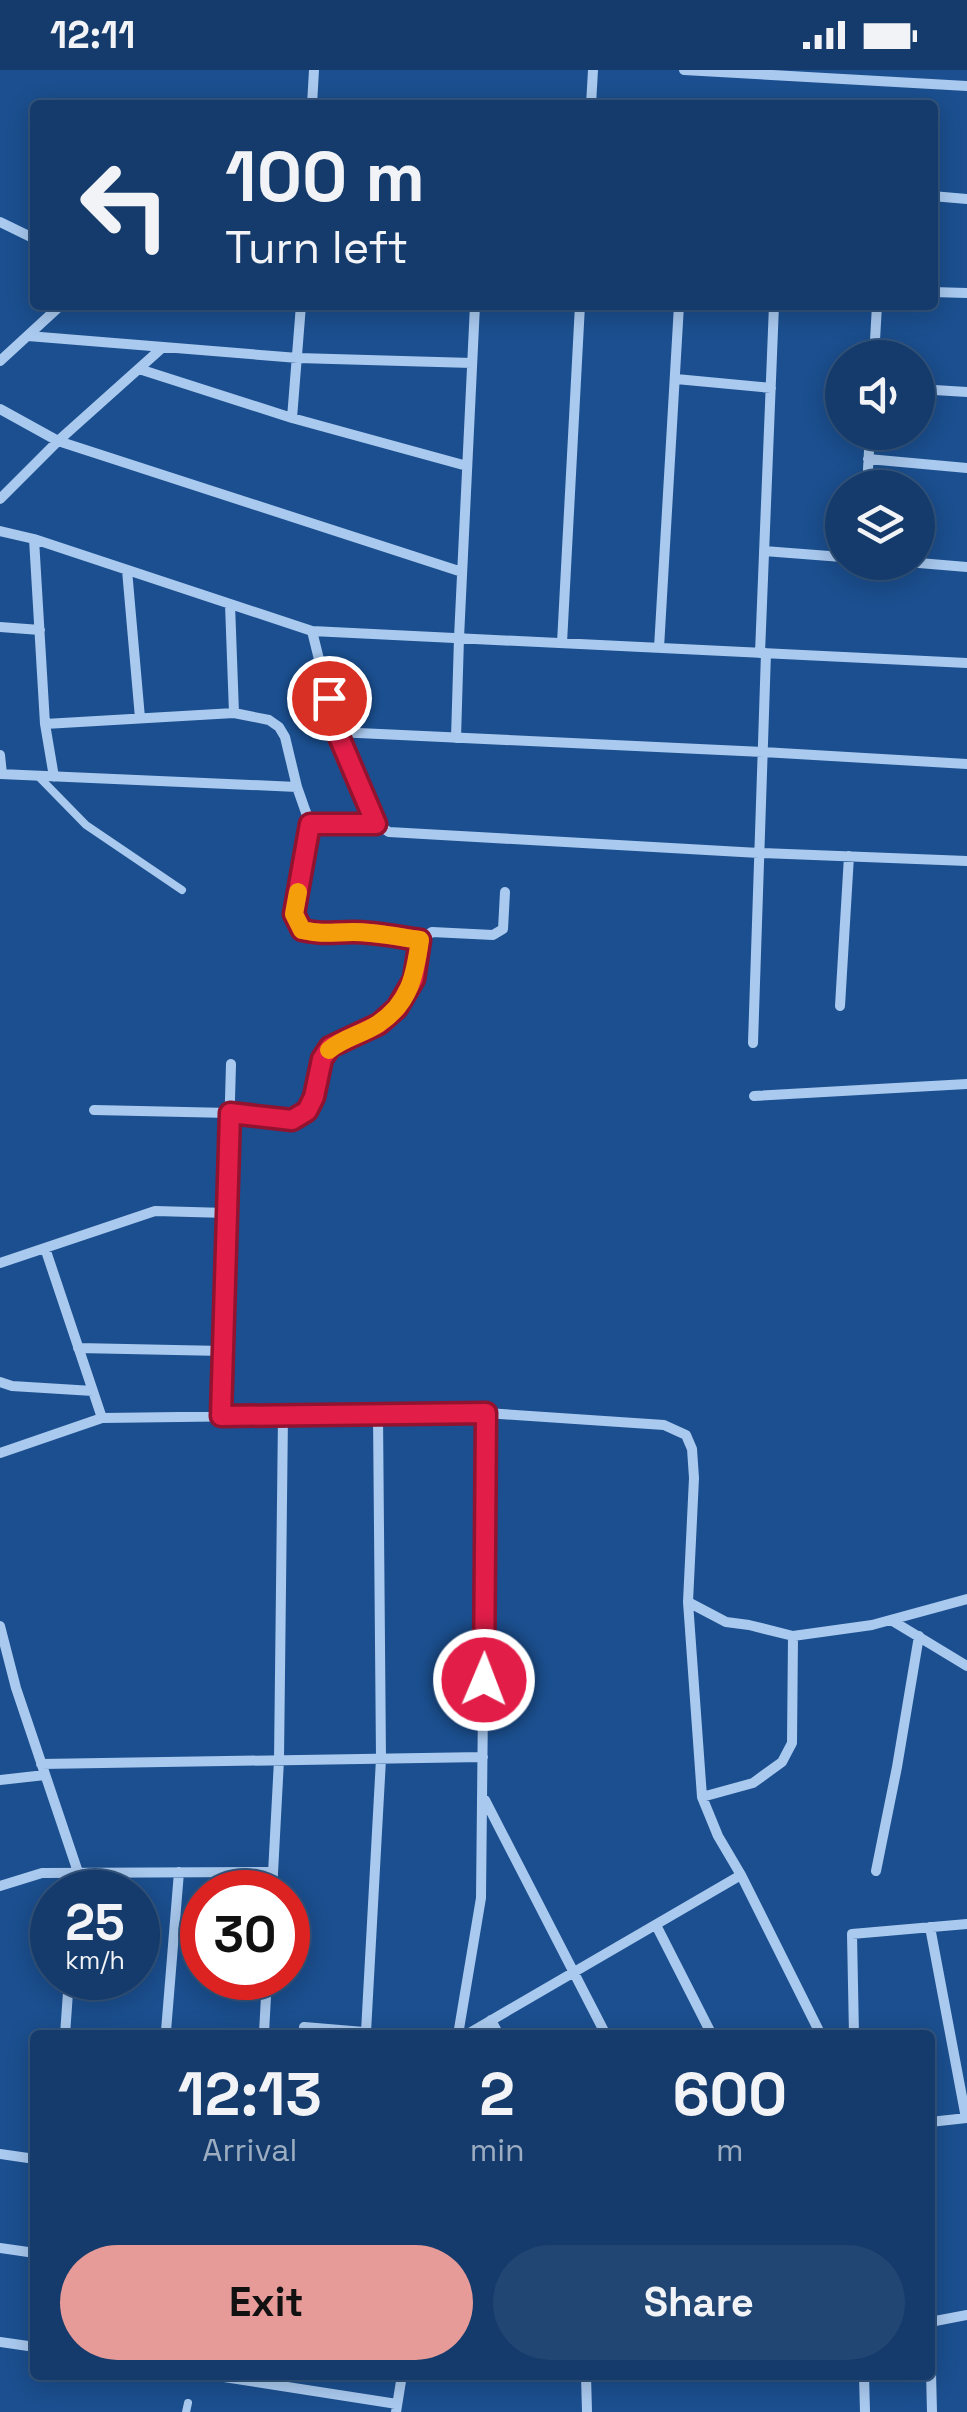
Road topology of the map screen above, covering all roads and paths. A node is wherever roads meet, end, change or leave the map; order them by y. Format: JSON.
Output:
{"nodes":[{"id":1,"x":314,"y":70,"type":"edge"},
{"id":2,"x":593,"y":70,"type":"edge"},
{"id":3,"x":684,"y":70,"type":"edge"},
{"id":4,"x":736,"y":72,"type":"edge"},
{"id":5,"x":841,"y":74,"type":"edge"},
{"id":6,"x":967,"y":86,"type":"edge"},
{"id":7,"x":312,"y":100,"type":"edge"},
{"id":8,"x":591,"y":100,"type":"edge"},
{"id":9,"x":938,"y":196,"type":"edge"},
{"id":10,"x":967,"y":198,"type":"edge"},
{"id":11,"x":0,"y":222,"type":"edge"},
{"id":12,"x":30,"y":237,"type":"edge"},
{"id":13,"x":938,"y":292,"type":"edge"},
{"id":14,"x":967,"y":294,"type":"edge"},
{"id":15,"x":56,"y":310,"type":"edge"},
{"id":16,"x":301,"y":310,"type":"edge"},
{"id":17,"x":475,"y":310,"type":"edge"},
{"id":18,"x":580,"y":310,"type":"edge"},
{"id":19,"x":679,"y":310,"type":"edge"},
{"id":20,"x":774,"y":310,"type":"edge"},
{"id":21,"x":878,"y":310,"type":"edge"},
{"id":22,"x":28,"y":336,"type":"junction"},
{"id":23,"x":875,"y":340,"type":"edge"},
{"id":24,"x":163,"y":347,"type":"junction"},
{"id":25,"x":298,"y":358,"type":"junction"},
{"id":26,"x":0,"y":361,"type":"edge"},
{"id":27,"x":472,"y":362,"type":"junction"},
{"id":28,"x":139,"y":369,"type":"junction"},
{"id":29,"x":676,"y":378,"type":"junction"},
{"id":30,"x":771,"y":388,"type":"junction"},
{"id":31,"x":935,"y":390,"type":"edge"},
{"id":32,"x":967,"y":392,"type":"edge"},
{"id":33,"x":0,"y":409,"type":"edge"},
{"id":34,"x":292,"y":418,"type":"junction"},
{"id":35,"x":58,"y":441,"type":"junction"},
{"id":36,"x":869,"y":450,"type":"edge"},
{"id":37,"x":868,"y":460,"type":"junction"},
{"id":38,"x":467,"y":466,"type":"junction"},
{"id":39,"x":967,"y":468,"type":"edge"},
{"id":40,"x":868,"y":470,"type":"edge"},
{"id":41,"x":0,"y":499,"type":"edge"},
{"id":42,"x":0,"y":531,"type":"edge"},
{"id":43,"x":34,"y":539,"type":"junction"},
{"id":44,"x":764,"y":551,"type":"junction"},
{"id":45,"x":825,"y":556,"type":"edge"},
{"id":46,"x":935,"y":564,"type":"edge"},
{"id":47,"x":967,"y":567,"type":"edge"},
{"id":48,"x":127,"y":570,"type":"junction"},
{"id":49,"x":462,"y":572,"type":"junction"},
{"id":50,"x":230,"y":604,"type":"junction"},
{"id":51,"x":0,"y":627,"type":"edge"},
{"id":52,"x":40,"y":630,"type":"junction"},
{"id":53,"x":312,"y":630,"type":"junction"},
{"id":54,"x":458,"y":638,"type":"junction"},
{"id":55,"x":562,"y":643,"type":"junction"},
{"id":56,"x":659,"y":648,"type":"junction"},
{"id":57,"x":763,"y":653,"type":"junction"},
{"id":58,"x":967,"y":663,"type":"edge"},
{"id":59,"x":234,"y":713,"type":"junction"},
{"id":60,"x":140,"y":718,"type":"junction"},
{"id":61,"x":46,"y":724,"type":"junction"},
{"id":62,"x":337,"y":732,"type":"junction"},
{"id":63,"x":456,"y":738,"type":"junction"},
{"id":64,"x":762,"y":752,"type":"junction"},
{"id":65,"x":0,"y":755,"type":"edge"},
{"id":66,"x":967,"y":764,"type":"edge"},
{"id":67,"x":1,"y":774,"type":"edge"},
{"id":68,"x":38,"y":776,"type":"junction"},
{"id":69,"x":54,"y":777,"type":"junction"},
{"id":70,"x":297,"y":788,"type":"junction"},
{"id":71,"x":310,"y":824,"type":"junction"},
{"id":72,"x":376,"y":824,"type":"junction"},
{"id":73,"x":760,"y":852,"type":"junction"},
{"id":74,"x":849,"y":856,"type":"junction"},
{"id":75,"x":967,"y":861,"type":"edge"},
{"id":76,"x":182,"y":890,"type":"dead end"},
{"id":77,"x":505,"y":892,"type":"dead end"},
{"id":78,"x":420,"y":940,"type":"junction"},
{"id":79,"x":840,"y":1006,"type":"dead end"},
{"id":80,"x":754,"y":1044,"type":"dead end"},
{"id":81,"x":231,"y":1064,"type":"dead end"},
{"id":82,"x":967,"y":1084,"type":"edge"},
{"id":83,"x":754,"y":1096,"type":"dead end"},
{"id":84,"x":94,"y":1110,"type":"dead end"},
{"id":85,"x":230,"y":1113,"type":"junction"},
{"id":86,"x":227,"y":1212,"type":"junction"},
{"id":87,"x":44,"y":1248,"type":"junction"},
{"id":88,"x":0,"y":1263,"type":"edge"},
{"id":89,"x":78,"y":1348,"type":"junction"},
{"id":90,"x":223,"y":1350,"type":"junction"},
{"id":91,"x":0,"y":1382,"type":"edge"},
{"id":92,"x":92,"y":1391,"type":"junction"},
{"id":93,"x":486,"y":1413,"type":"junction"},
{"id":94,"x":378,"y":1414,"type":"junction"},
{"id":95,"x":283,"y":1415,"type":"junction"},
{"id":96,"x":221,"y":1416,"type":"junction"},
{"id":97,"x":102,"y":1418,"type":"junction"},
{"id":98,"x":0,"y":1453,"type":"edge"},
{"id":99,"x":967,"y":1599,"type":"edge"},
{"id":100,"x":688,"y":1602,"type":"junction"},
{"id":101,"x":892,"y":1620,"type":"junction"},
{"id":102,"x":0,"y":1626,"type":"edge"},
{"id":103,"x":793,"y":1636,"type":"junction"},
{"id":104,"x":919,"y":1636,"type":"junction"},
{"id":105,"x":3,"y":1646,"type":"edge"},
{"id":106,"x":967,"y":1666,"type":"edge"},
{"id":107,"x":483,"y":1757,"type":"junction"},
{"id":108,"x":381,"y":1758,"type":"junction"},
{"id":109,"x":279,"y":1760,"type":"junction"},
{"id":110,"x":43,"y":1769,"type":"junction"},
{"id":111,"x":0,"y":1780,"type":"edge"},
{"id":112,"x":482,"y":1796,"type":"junction"},
{"id":113,"x":702,"y":1797,"type":"junction"},
{"id":114,"x":77,"y":1870,"type":"edge"},
{"id":115,"x":273,"y":1870,"type":"edge"},
{"id":116,"x":876,"y":1871,"type":"dead end"},
{"id":117,"x":160,"y":1872,"type":"edge"},
{"id":118,"x":179,"y":1872,"type":"joint"},
{"id":119,"x":741,"y":1875,"type":"junction"},
{"id":120,"x":30,"y":1877,"type":"edge"},
{"id":121,"x":0,"y":1886,"type":"edge"},
{"id":122,"x":967,"y":1924,"type":"edge"},
{"id":123,"x":656,"y":1925,"type":"junction"},
{"id":124,"x":930,"y":1927,"type":"junction"},
{"id":125,"x":574,"y":1972,"type":"junction"},
{"id":126,"x":68,"y":2000,"type":"edge"},
{"id":127,"x":266,"y":2000,"type":"edge"},
{"id":128,"x":491,"y":2020,"type":"junction"},
{"id":129,"x":304,"y":2026,"type":"dead end"},
{"id":130,"x":65,"y":2030,"type":"edge"},
{"id":131,"x":166,"y":2030,"type":"edge"},
{"id":132,"x":264,"y":2030,"type":"edge"},
{"id":133,"x":331,"y":2030,"type":"edge"},
{"id":134,"x":366,"y":2030,"type":"edge"},
{"id":135,"x":463,"y":2030,"type":"edge"},
{"id":136,"x":472,"y":2030,"type":"edge"},
{"id":137,"x":496,"y":2030,"type":"edge"},
{"id":138,"x":603,"y":2030,"type":"edge"},
{"id":139,"x":709,"y":2030,"type":"edge"},
{"id":140,"x":818,"y":2030,"type":"edge"},
{"id":141,"x":854,"y":2030,"type":"edge"},
{"id":142,"x":967,"y":2118,"type":"edge"},
{"id":143,"x":935,"y":2121,"type":"edge"},
{"id":144,"x":0,"y":2154,"type":"edge"},
{"id":145,"x":30,"y":2158,"type":"edge"},
{"id":146,"x":0,"y":2248,"type":"edge"},
{"id":147,"x":30,"y":2252,"type":"edge"},
{"id":148,"x":967,"y":2315,"type":"edge"},
{"id":149,"x":935,"y":2321,"type":"edge"},
{"id":150,"x":0,"y":2342,"type":"edge"},
{"id":151,"x":30,"y":2346,"type":"edge"},
{"id":152,"x":239,"y":2380,"type":"edge"},
{"id":153,"x":401,"y":2380,"type":"edge"},
{"id":154,"x":586,"y":2380,"type":"edge"},
{"id":155,"x":864,"y":2380,"type":"edge"},
{"id":156,"x":931,"y":2380,"type":"edge"},
{"id":157,"x":396,"y":2408,"type":"edge"},
{"id":158,"x":586,"y":2412,"type":"edge"},
{"id":159,"x":864,"y":2412,"type":"edge"},
{"id":160,"x":932,"y":2412,"type":"edge"}],
"edges":[{"from":1,"to":7,"type":"street"},
{"from":2,"to":8,"type":"street"},
{"from":3,"to":4,"type":"street"},
{"from":4,"to":5,"type":"street"},
{"from":5,"to":6,"type":"street"},
{"from":9,"to":10,"type":"street"},
{"from":11,"to":12,"type":"street"},
{"from":13,"to":14,"type":"street"},
{"from":15,"to":22,"type":"street"},
{"from":16,"to":25,"type":"street"},
{"from":17,"to":27,"type":"street"},
{"from":18,"to":55,"type":"street"},
{"from":19,"to":29,"type":"street"},
{"from":20,"to":30,"type":"street"},
{"from":21,"to":23,"type":"street"},
{"from":22,"to":24,"type":"street"},
{"from":22,"to":26,"type":"street"},
{"from":24,"to":25,"type":"street"},
{"from":24,"to":28,"type":"street"},
{"from":25,"to":27,"type":"street"},
{"from":25,"to":34,"type":"street"},
{"from":27,"to":38,"type":"street"},
{"from":28,"to":34,"type":"street"},
{"from":28,"to":35,"type":"street"},
{"from":29,"to":30,"type":"street"},
{"from":29,"to":56,"type":"street"},
{"from":30,"to":44,"type":"street"},
{"from":31,"to":32,"type":"street"},
{"from":33,"to":35,"type":"street"},
{"from":34,"to":38,"type":"street"},
{"from":35,"to":41,"type":"street"},
{"from":35,"to":49,"type":"street"},
{"from":36,"to":37,"type":"street"},
{"from":37,"to":39,"type":"street"},
{"from":37,"to":40,"type":"street"},
{"from":38,"to":49,"type":"street"},
{"from":42,"to":43,"type":"street"},
{"from":43,"to":48,"type":"street"},
{"from":43,"to":52,"type":"street"},
{"from":44,"to":45,"type":"street"},
{"from":44,"to":57,"type":"street"},
{"from":46,"to":47,"type":"street"},
{"from":48,"to":50,"type":"street"},
{"from":48,"to":60,"type":"street"},
{"from":49,"to":54,"type":"street"},
{"from":50,"to":53,"type":"street"},
{"from":50,"to":59,"type":"street"},
{"from":51,"to":52,"type":"street"},
{"from":52,"to":61,"type":"street"},
{"from":53,"to":54,"type":"street"},
{"from":53,"to":62,"type":"street"},
{"from":54,"to":55,"type":"street"},
{"from":54,"to":63,"type":"street"},
{"from":55,"to":56,"type":"street"},
{"from":56,"to":57,"type":"street"},
{"from":57,"to":58,"type":"street"},
{"from":57,"to":64,"type":"street"},
{"from":59,"to":60,"type":"street"},
{"from":59,"to":70,"type":"street"},
{"from":60,"to":61,"type":"street"},
{"from":61,"to":69,"type":"street"},
{"from":62,"to":63,"type":"street"},
{"from":62,"to":72,"type":"street"},
{"from":63,"to":64,"type":"street"},
{"from":64,"to":66,"type":"street"},
{"from":64,"to":73,"type":"street"},
{"from":65,"to":67,"type":"street"},
{"from":67,"to":68,"type":"street"},
{"from":68,"to":69,"type":"street"},
{"from":68,"to":76,"type":"lane"},
{"from":69,"to":70,"type":"street"},
{"from":70,"to":71,"type":"street"},
{"from":71,"to":72,"type":"street"},
{"from":71,"to":78,"type":"street"},
{"from":72,"to":73,"type":"street"},
{"from":73,"to":74,"type":"street"},
{"from":73,"to":80,"type":"street"},
{"from":74,"to":75,"type":"street"},
{"from":74,"to":79,"type":"street"},
{"from":77,"to":78,"type":"street"},
{"from":78,"to":85,"type":"street"},
{"from":81,"to":85,"type":"street"},
{"from":82,"to":83,"type":"street"},
{"from":84,"to":85,"type":"street"},
{"from":85,"to":86,"type":"street"},
{"from":86,"to":87,"type":"street"},
{"from":86,"to":90,"type":"street"},
{"from":87,"to":88,"type":"street"},
{"from":87,"to":89,"type":"street"},
{"from":89,"to":90,"type":"street"},
{"from":89,"to":92,"type":"street"},
{"from":90,"to":96,"type":"street"},
{"from":91,"to":92,"type":"street"},
{"from":92,"to":97,"type":"street"},
{"from":93,"to":94,"type":"street"},
{"from":93,"to":100,"type":"street"},
{"from":93,"to":107,"type":"street"},
{"from":94,"to":95,"type":"street"},
{"from":94,"to":108,"type":"street"},
{"from":95,"to":96,"type":"street"},
{"from":95,"to":109,"type":"street"},
{"from":96,"to":97,"type":"street"},
{"from":97,"to":98,"type":"street"},
{"from":99,"to":101,"type":"street"},
{"from":100,"to":103,"type":"street"},
{"from":100,"to":113,"type":"street"},
{"from":101,"to":103,"type":"street"},
{"from":101,"to":104,"type":"street"},
{"from":102,"to":105,"type":"street"},
{"from":103,"to":113,"type":"street"},
{"from":104,"to":106,"type":"street"},
{"from":104,"to":116,"type":"street"},
{"from":105,"to":110,"type":"street"},
{"from":107,"to":108,"type":"street"},
{"from":107,"to":112,"type":"street"},
{"from":108,"to":109,"type":"street"},
{"from":108,"to":134,"type":"street"},
{"from":109,"to":110,"type":"street"},
{"from":109,"to":115,"type":"street"},
{"from":110,"to":111,"type":"street"},
{"from":110,"to":114,"type":"street"},
{"from":112,"to":125,"type":"street"},
{"from":112,"to":135,"type":"street"},
{"from":113,"to":119,"type":"street"},
{"from":117,"to":118,"type":"street"},
{"from":118,"to":131,"type":"street"},
{"from":119,"to":123,"type":"street"},
{"from":119,"to":140,"type":"street"},
{"from":120,"to":121,"type":"street"},
{"from":122,"to":124,"type":"street"},
{"from":123,"to":125,"type":"street"},
{"from":123,"to":139,"type":"street"},
{"from":124,"to":141,"type":"street"},
{"from":124,"to":142,"type":"street"},
{"from":125,"to":128,"type":"street"},
{"from":125,"to":138,"type":"street"},
{"from":126,"to":130,"type":"street"},
{"from":127,"to":132,"type":"street"},
{"from":128,"to":136,"type":"street"},
{"from":128,"to":137,"type":"street"},
{"from":129,"to":133,"type":"street"},
{"from":142,"to":143,"type":"street"},
{"from":144,"to":145,"type":"street"},
{"from":146,"to":147,"type":"street"},
{"from":148,"to":149,"type":"street"},
{"from":150,"to":151,"type":"street"},
{"from":152,"to":157,"type":"street"},
{"from":153,"to":157,"type":"street"},
{"from":154,"to":158,"type":"street"},
{"from":155,"to":159,"type":"street"},
{"from":156,"to":160,"type":"street"}]}
